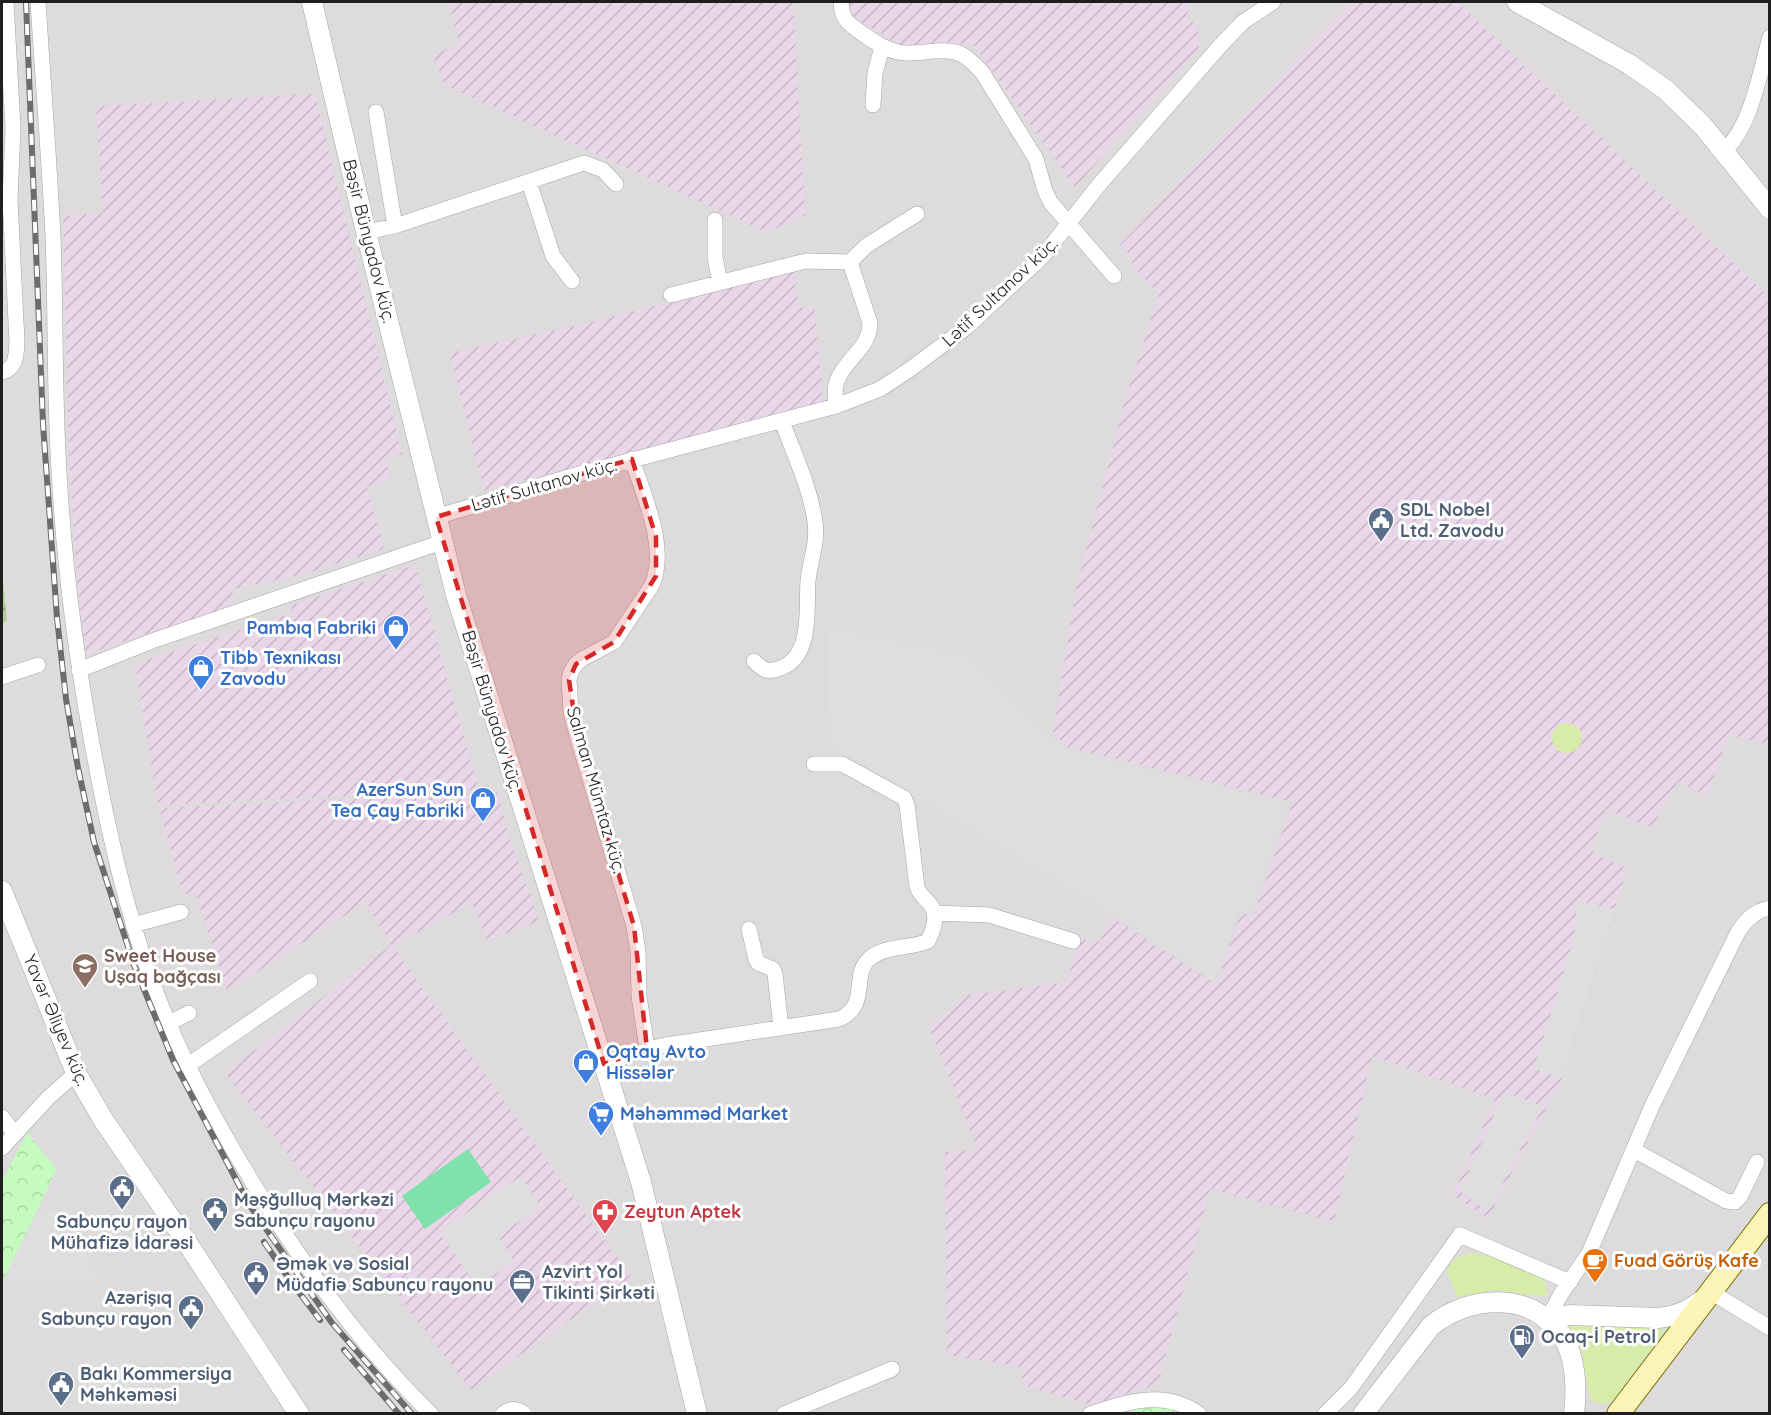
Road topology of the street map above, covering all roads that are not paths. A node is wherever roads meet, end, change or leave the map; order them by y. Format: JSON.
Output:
{"nodes":[{"id":1,"x":6,"y":2,"type":"edge"},
{"id":2,"x":38,"y":2,"type":"edge"},
{"id":3,"x":312,"y":2,"type":"edge"},
{"id":4,"x":841,"y":2,"type":"edge"},
{"id":5,"x":1273,"y":2,"type":"edge"},
{"id":6,"x":1516,"y":2,"type":"edge"},
{"id":7,"x":1770,"y":37,"type":"edge"},
{"id":8,"x":882,"y":47,"type":"junction"},
{"id":9,"x":873,"y":105,"type":"dead end"},
{"id":10,"x":376,"y":112,"type":"dead end"},
{"id":11,"x":1724,"y":151,"type":"junction"},
{"id":12,"x":529,"y":182,"type":"junction"},
{"id":13,"x":616,"y":184,"type":"dead end"},
{"id":14,"x":1770,"y":209,"type":"edge"},
{"id":15,"x":917,"y":214,"type":"dead end"},
{"id":16,"x":715,"y":220,"type":"dead end"},
{"id":17,"x":1069,"y":225,"type":"junction"},
{"id":18,"x":395,"y":226,"type":"junction"},
{"id":19,"x":366,"y":232,"type":"junction"},
{"id":20,"x":850,"y":261,"type":"junction"},
{"id":21,"x":1114,"y":276,"type":"dead end"},
{"id":22,"x":572,"y":281,"type":"dead end"},
{"id":23,"x":720,"y":283,"type":"junction"},
{"id":24,"x":671,"y":295,"type":"dead end"},
{"id":25,"x":2,"y":372,"type":"edge"},
{"id":26,"x":836,"y":406,"type":"junction"},
{"id":27,"x":782,"y":421,"type":"junction"},
{"id":28,"x":632,"y":459,"type":"junction"},
{"id":29,"x":436,"y":517,"type":"junction"},
{"id":30,"x":442,"y":542,"type":"junction"},
{"id":31,"x":754,"y":661,"type":"dead end"},
{"id":32,"x":38,"y":665,"type":"dead end"},
{"id":33,"x":79,"y":670,"type":"junction"},
{"id":34,"x":2,"y":677,"type":"edge"},
{"id":35,"x":814,"y":764,"type":"dead end"},
{"id":36,"x":2,"y":891,"type":"edge"},
{"id":37,"x":1770,"y":908,"type":"edge"},
{"id":38,"x":181,"y":912,"type":"dead end"},
{"id":39,"x":934,"y":913,"type":"junction"},
{"id":40,"x":133,"y":926,"type":"junction"},
{"id":41,"x":749,"y":929,"type":"dead end"},
{"id":42,"x":1073,"y":941,"type":"dead end"},
{"id":43,"x":310,"y":981,"type":"dead end"},
{"id":44,"x":189,"y":1013,"type":"dead end"},
{"id":45,"x":169,"y":1023,"type":"junction"},
{"id":46,"x":781,"y":1028,"type":"junction"},
{"id":47,"x":647,"y":1049,"type":"junction"},
{"id":48,"x":604,"y":1065,"type":"junction"},
{"id":49,"x":187,"y":1066,"type":"junction"},
{"id":50,"x":76,"y":1073,"type":"junction"},
{"id":51,"x":2,"y":1117,"type":"edge"},
{"id":52,"x":14,"y":1133,"type":"junction"},
{"id":53,"x":2,"y":1148,"type":"edge"},
{"id":54,"x":1634,"y":1150,"type":"junction"},
{"id":55,"x":1757,"y":1162,"type":"dead end"},
{"id":56,"x":1769,"y":1217,"type":"edge"},
{"id":57,"x":1570,"y":1282,"type":"junction"},
{"id":58,"x":1711,"y":1292,"type":"junction"},
{"id":59,"x":1547,"y":1320,"type":"junction"},
{"id":60,"x":1770,"y":1328,"type":"edge"},
{"id":61,"x":892,"y":1369,"type":"dead end"},
{"id":62,"x":1624,"y":1411,"type":"edge"},
{"id":63,"x":299,"y":1413,"type":"edge"},
{"id":64,"x":431,"y":1413,"type":"edge"},
{"id":65,"x":503,"y":1413,"type":"edge"},
{"id":66,"x":524,"y":1413,"type":"edge"},
{"id":67,"x":698,"y":1413,"type":"edge"},
{"id":68,"x":784,"y":1413,"type":"edge"},
{"id":69,"x":1090,"y":1413,"type":"edge"},
{"id":70,"x":1199,"y":1413,"type":"edge"},
{"id":71,"x":1325,"y":1413,"type":"edge"},
{"id":72,"x":1364,"y":1413,"type":"edge"},
{"id":73,"x":1574,"y":1413,"type":"edge"}],
"edges":[{"from":1,"to":25,"type":"street"},
{"from":2,"to":33,"type":"street"},
{"from":3,"to":19,"type":"street","name":"Bəşir Bünyadov küç."},
{"from":4,"to":8,"type":"street"},
{"from":5,"to":17,"type":"street","name":"Lətif Sultanov küç."},
{"from":6,"to":11,"type":"street"},
{"from":7,"to":11,"type":"street"},
{"from":8,"to":9,"type":"street"},
{"from":8,"to":17,"type":"street"},
{"from":10,"to":18,"type":"street"},
{"from":11,"to":14,"type":"street"},
{"from":12,"to":13,"type":"street"},
{"from":12,"to":18,"type":"street"},
{"from":12,"to":22,"type":"street"},
{"from":15,"to":20,"type":"street"},
{"from":16,"to":23,"type":"street"},
{"from":17,"to":21,"type":"street"},
{"from":17,"to":26,"type":"street","name":"Lətif Sultanov küç."},
{"from":18,"to":19,"type":"street"},
{"from":19,"to":29,"type":"street","name":"Bəşir Bünyadov küç."},
{"from":20,"to":23,"type":"street"},
{"from":20,"to":26,"type":"street"},
{"from":23,"to":24,"type":"street"},
{"from":26,"to":27,"type":"street","name":"Lətif Sultanov küç."},
{"from":27,"to":28,"type":"street","name":"Lətif Sultanov küç."},
{"from":27,"to":31,"type":"street"},
{"from":28,"to":29,"type":"street","name":"Lətif Sultanov küç."},
{"from":28,"to":47,"type":"street","name":"Salman Mümtaz küç."},
{"from":29,"to":30,"type":"street","name":"Bəşir Bünyadov küç."},
{"from":30,"to":33,"type":"street"},
{"from":30,"to":48,"type":"street","name":"Bəşir Bünyadov küç."},
{"from":32,"to":34,"type":"street"},
{"from":33,"to":40,"type":"street"},
{"from":35,"to":39,"type":"street"},
{"from":36,"to":50,"type":"street","name":"Yavər Əliyev küç."},
{"from":37,"to":54,"type":"street"},
{"from":38,"to":40,"type":"street"},
{"from":39,"to":42,"type":"street"},
{"from":39,"to":46,"type":"street"},
{"from":40,"to":45,"type":"street"},
{"from":41,"to":46,"type":"street"},
{"from":43,"to":49,"type":"street"},
{"from":44,"to":45,"type":"street"},
{"from":45,"to":49,"type":"street"},
{"from":46,"to":47,"type":"street"},
{"from":47,"to":48,"type":"street"},
{"from":48,"to":67,"type":"street","name":"Bəşir Bünyadov küç."},
{"from":49,"to":64,"type":"street"},
{"from":50,"to":52,"type":"street"},
{"from":50,"to":63,"type":"street","name":"Yavər Əliyev küç."},
{"from":51,"to":52,"type":"street"},
{"from":52,"to":53,"type":"street"},
{"from":54,"to":55,"type":"street"},
{"from":54,"to":57,"type":"street"},
{"from":56,"to":58,"type":"main road"},
{"from":57,"to":59,"type":"street"},
{"from":57,"to":71,"type":"street"},
{"from":58,"to":59,"type":"street"},
{"from":58,"to":60,"type":"street"},
{"from":58,"to":62,"type":"main road"},
{"from":59,"to":72,"type":"street"},
{"from":59,"to":73,"type":"street"},
{"from":61,"to":68,"type":"street"},
{"from":65,"to":66,"type":"street"},
{"from":69,"to":70,"type":"street"}]}
